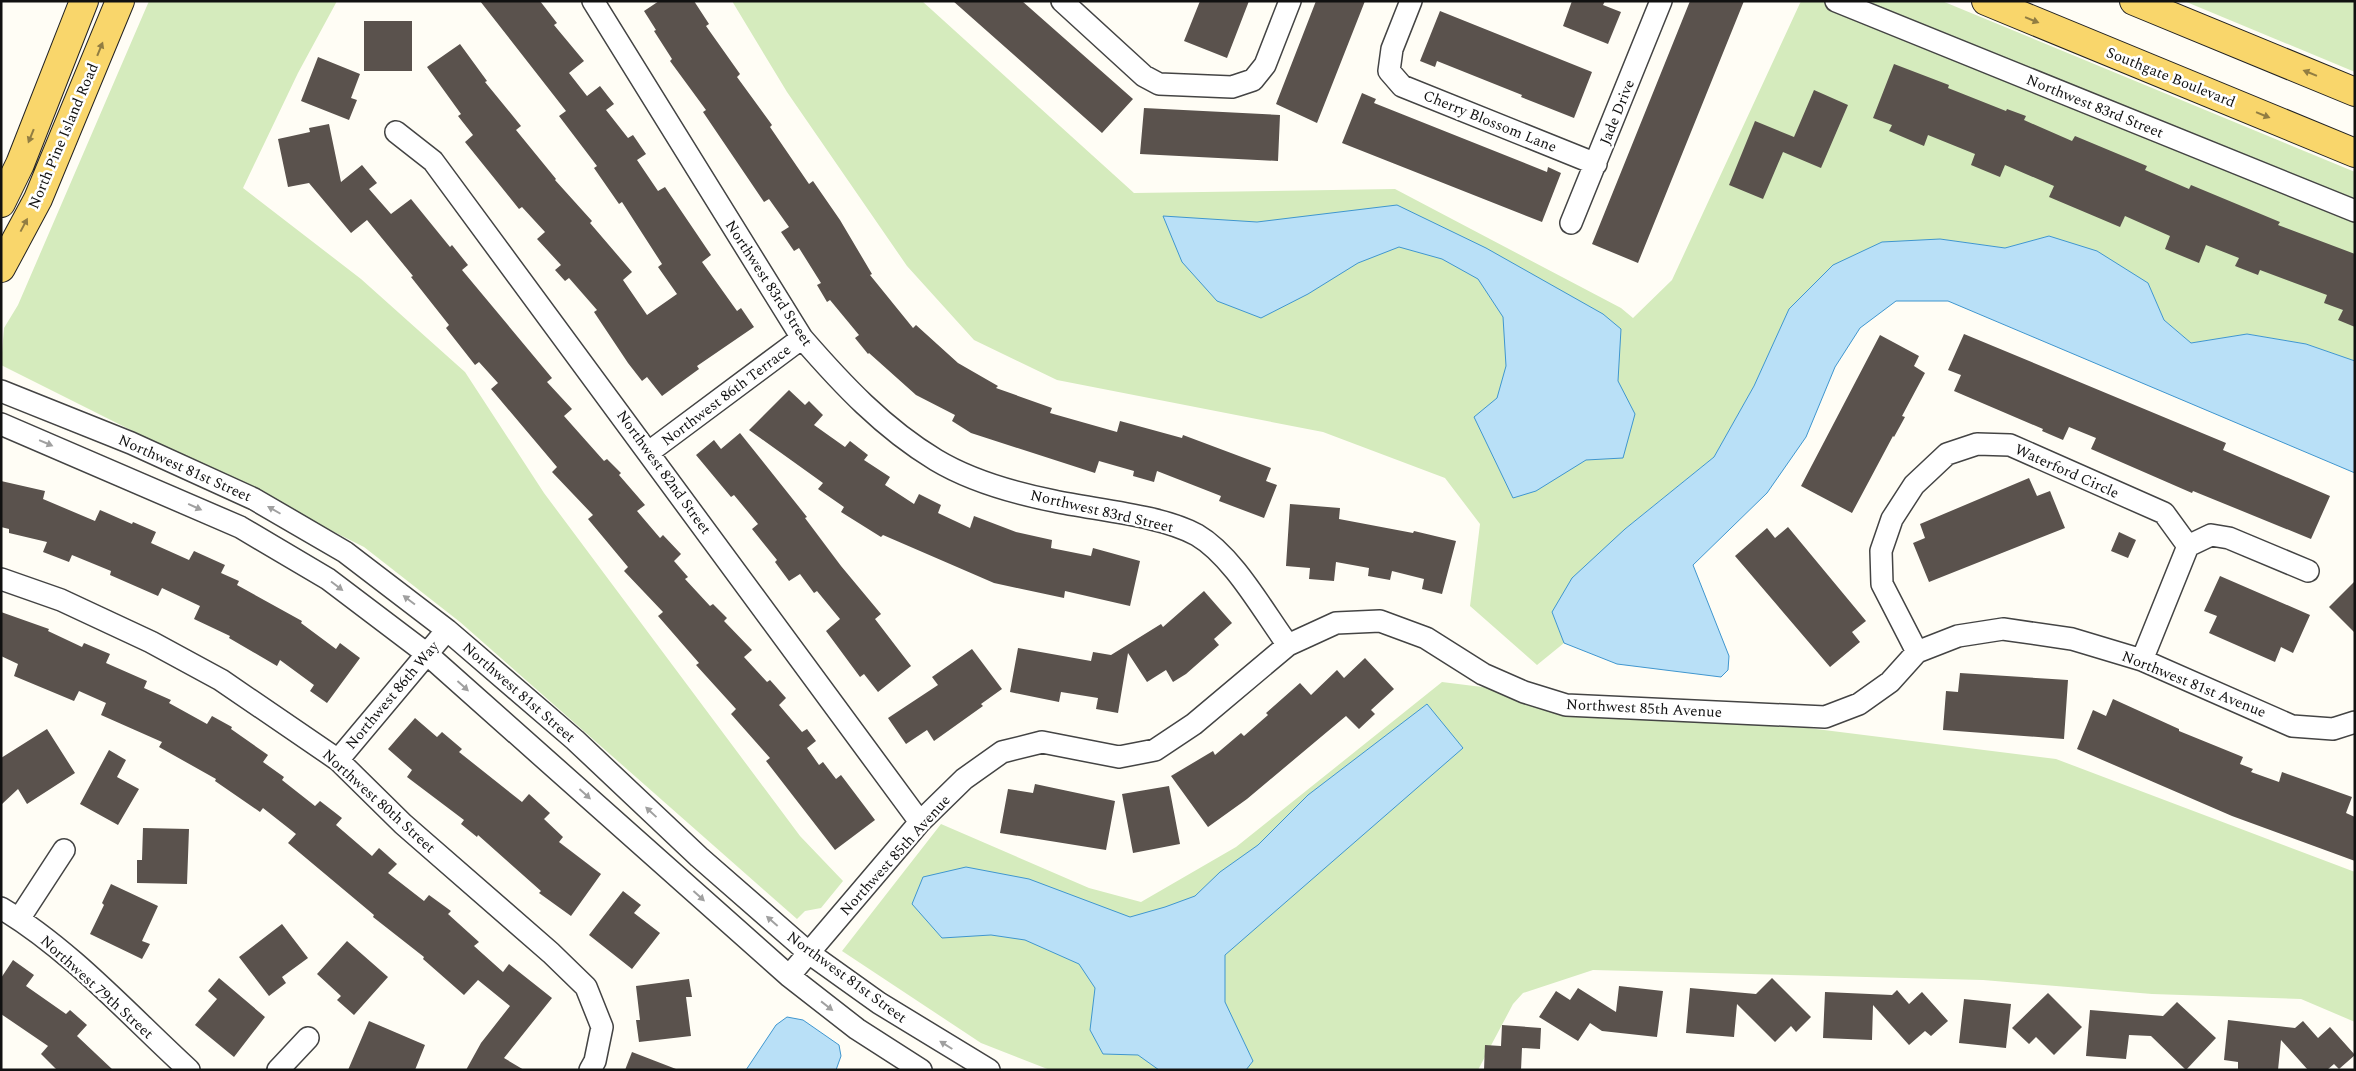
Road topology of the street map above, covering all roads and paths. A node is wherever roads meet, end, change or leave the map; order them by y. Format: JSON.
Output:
{"nodes":[{"id":1,"x":84,"y":1,"type":"edge"},
{"id":2,"x":120,"y":1,"type":"edge"},
{"id":3,"x":593,"y":1,"type":"edge"},
{"id":4,"x":1062,"y":1,"type":"edge"},
{"id":5,"x":1290,"y":1,"type":"edge"},
{"id":6,"x":1411,"y":1,"type":"edge"},
{"id":7,"x":1661,"y":1,"type":"edge"},
{"id":8,"x":1836,"y":1,"type":"edge"},
{"id":9,"x":1986,"y":1,"type":"edge"},
{"id":10,"x":2134,"y":1,"type":"edge"},
{"id":11,"x":2355,"y":92,"type":"edge"},
{"id":12,"x":396,"y":132,"type":"dead end"},
{"id":13,"x":2355,"y":152,"type":"edge"},
{"id":14,"x":1596,"y":164,"type":"junction"},
{"id":15,"x":1,"y":203,"type":"edge"},
{"id":16,"x":2355,"y":211,"type":"edge"},
{"id":17,"x":1571,"y":223,"type":"dead end"},
{"id":18,"x":1,"y":268,"type":"edge"},
{"id":19,"x":802,"y":338,"type":"junction"},
{"id":20,"x":1,"y":391,"type":"edge"},
{"id":21,"x":1,"y":424,"type":"edge"},
{"id":22,"x":649,"y":452,"type":"junction"},
{"id":23,"x":2188,"y":546,"type":"junction"},
{"id":24,"x":2308,"y":571,"type":"dead end"},
{"id":25,"x":1,"y":579,"type":"edge"},
{"id":26,"x":447,"y":630,"type":"junction"},
{"id":27,"x":1288,"y":645,"type":"junction"},
{"id":28,"x":1917,"y":652,"type":"junction"},
{"id":29,"x":427,"y":654,"type":"junction"},
{"id":30,"x":2142,"y":660,"type":"junction"},
{"id":31,"x":2355,"y":722,"type":"edge"},
{"id":32,"x":338,"y":760,"type":"junction"},
{"id":33,"x":920,"y":822,"type":"junction"},
{"id":34,"x":64,"y":850,"type":"dead end"},
{"id":35,"x":10,"y":913,"type":"edge"},
{"id":36,"x":809,"y":953,"type":"junction"},
{"id":37,"x":789,"y":976,"type":"junction"},
{"id":38,"x":308,"y":1038,"type":"dead end"},
{"id":39,"x":189,"y":1070,"type":"edge"},
{"id":40,"x":278,"y":1070,"type":"edge"},
{"id":41,"x":590,"y":1070,"type":"edge"},
{"id":42,"x":921,"y":1070,"type":"edge"},
{"id":43,"x":989,"y":1070,"type":"edge"}],
"edges":[{"from":1,"to":15,"type":"main road","name":"North Pine Island Road","one_way":true},
{"from":18,"to":2,"type":"main road","name":"North Pine Island Road","one_way":true},
{"from":3,"to":19,"type":"street","name":"Northwest 83rd Street"},
{"from":4,"to":5,"type":"street"},
{"from":6,"to":14,"type":"street","name":"Cherry Blossom Lane"},
{"from":7,"to":14,"type":"street","name":"Jade Drive"},
{"from":8,"to":16,"type":"street","name":"Northwest 83rd Street"},
{"from":9,"to":13,"type":"main road","name":"Southgate Boulevard","one_way":true},
{"from":11,"to":10,"type":"main road","one_way":true},
{"from":12,"to":22,"type":"street","name":"Northwest 82nd Street"},
{"from":14,"to":17,"type":"street","name":"Jade Drive"},
{"from":19,"to":22,"type":"street","name":"Northwest 86th Terrace"},
{"from":19,"to":27,"type":"street","name":"Northwest 83rd Street"},
{"from":26,"to":20,"type":"street","name":"Northwest 81st Street","one_way":true},
{"from":21,"to":29,"type":"street","name":"Northwest 81st Street","one_way":true},
{"from":22,"to":33,"type":"street","name":"Northwest 82nd Street"},
{"from":23,"to":24,"type":"street"},
{"from":23,"to":28,"type":"street","name":"Waterford Circle"},
{"from":23,"to":30,"type":"street"},
{"from":25,"to":32,"type":"street","name":"Northwest 80th Street"},
{"from":26,"to":29,"type":"street","name":"Northwest 86th Way"},
{"from":36,"to":26,"type":"street","name":"Northwest 81st Street","one_way":true},
{"from":27,"to":28,"type":"street","name":"Northwest 85th Avenue"},
{"from":27,"to":33,"type":"street","name":"Northwest 85th Avenue"},
{"from":28,"to":30,"type":"street","name":"Northwest 81st Avenue"},
{"from":29,"to":32,"type":"street","name":"Northwest 86th Way"},
{"from":29,"to":37,"type":"street","name":"Northwest 81st Street","one_way":true},
{"from":30,"to":31,"type":"street","name":"Northwest 81st Avenue"},
{"from":32,"to":41,"type":"street","name":"Northwest 80th Street"},
{"from":33,"to":36,"type":"street","name":"Northwest 85th Avenue"},
{"from":34,"to":35,"type":"street"},
{"from":35,"to":39,"type":"street","name":"Northwest 79th Street"},
{"from":36,"to":37,"type":"street","name":"Northwest 85th Avenue"},
{"from":43,"to":36,"type":"street","name":"Northwest 81st Street","one_way":true},
{"from":37,"to":42,"type":"street","name":"Northwest 81st Street","one_way":true},
{"from":38,"to":40,"type":"street"}]}
